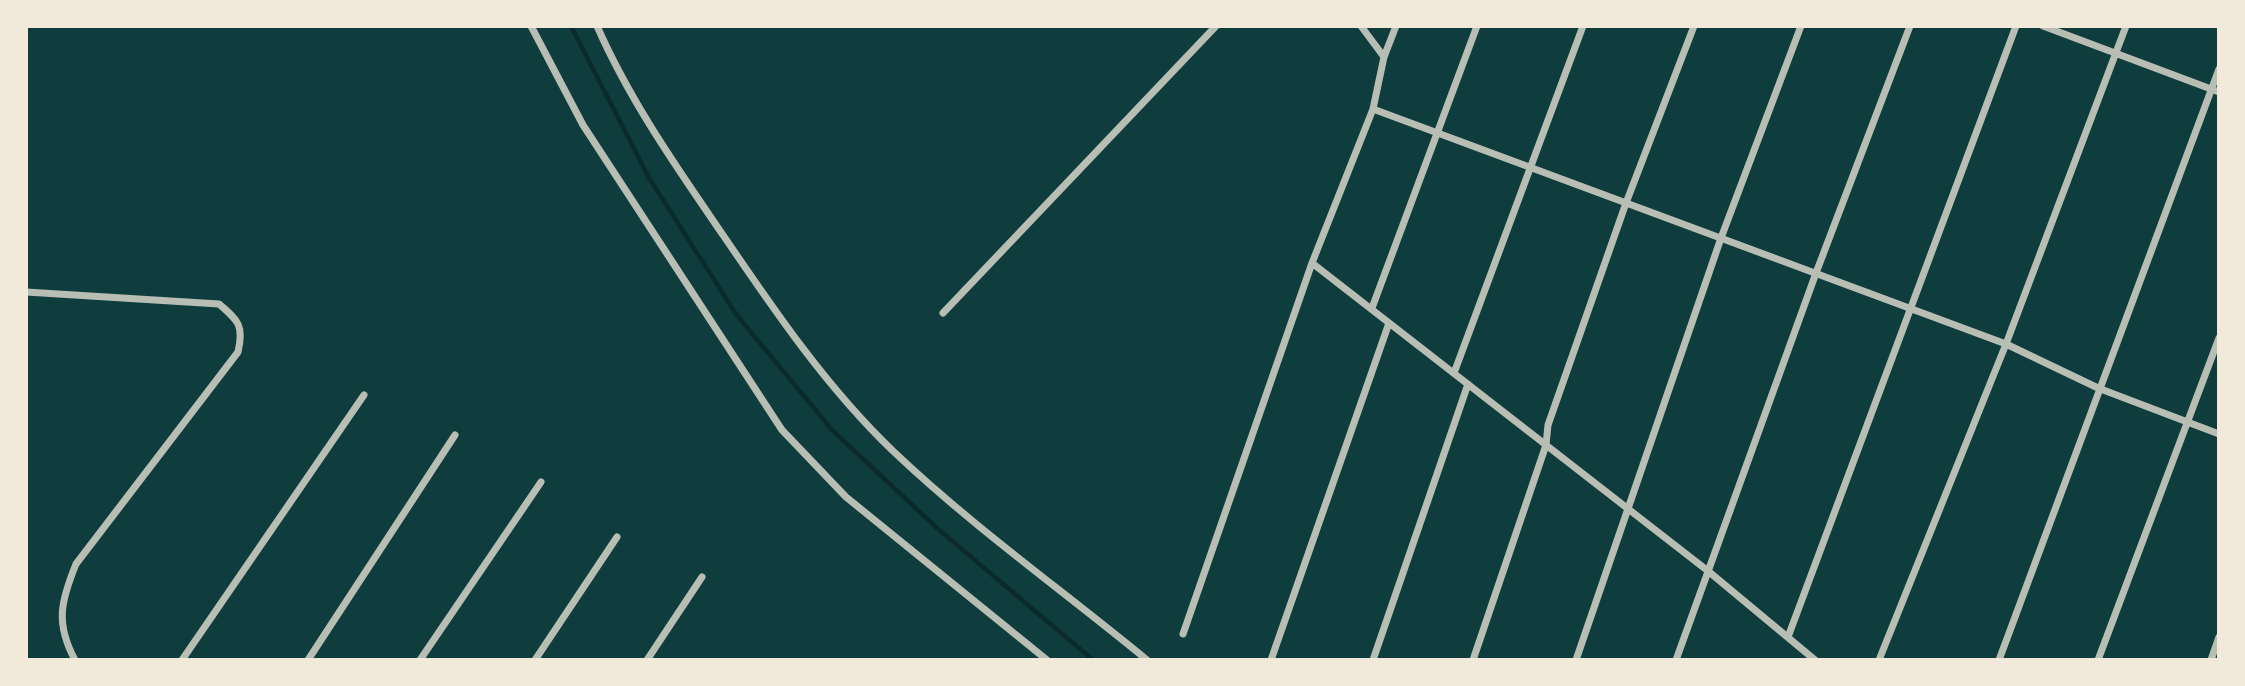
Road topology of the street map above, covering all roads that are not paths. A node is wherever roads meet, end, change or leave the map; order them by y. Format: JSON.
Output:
{"nodes":[{"id":1,"x":531,"y":26,"type":"edge"},
{"id":2,"x":597,"y":26,"type":"edge"},
{"id":3,"x":1216,"y":26,"type":"edge"},
{"id":4,"x":1361,"y":26,"type":"edge"},
{"id":5,"x":1396,"y":26,"type":"edge"},
{"id":6,"x":1477,"y":26,"type":"edge"},
{"id":7,"x":1583,"y":26,"type":"edge"},
{"id":8,"x":1694,"y":26,"type":"edge"},
{"id":9,"x":1801,"y":26,"type":"edge"},
{"id":10,"x":1910,"y":26,"type":"edge"},
{"id":11,"x":2016,"y":26,"type":"edge"},
{"id":12,"x":2043,"y":26,"type":"edge"},
{"id":13,"x":2126,"y":26,"type":"edge"},
{"id":14,"x":2116,"y":53,"type":"junction"},
{"id":15,"x":1384,"y":57,"type":"junction"},
{"id":16,"x":2219,"y":69,"type":"edge"},
{"id":17,"x":2215,"y":90,"type":"edge"},
{"id":18,"x":1373,"y":109,"type":"junction"},
{"id":19,"x":1436,"y":133,"type":"junction"},
{"id":20,"x":1529,"y":167,"type":"junction"},
{"id":21,"x":1626,"y":203,"type":"junction"},
{"id":22,"x":1721,"y":238,"type":"junction"},
{"id":23,"x":1312,"y":263,"type":"junction"},
{"id":24,"x":1816,"y":273,"type":"junction"},
{"id":25,"x":26,"y":292,"type":"edge"},
{"id":26,"x":1372,"y":308,"type":"junction"},
{"id":27,"x":1909,"y":309,"type":"junction"},
{"id":28,"x":943,"y":313,"type":"dead end"},
{"id":29,"x":1389,"y":323,"type":"junction"},
{"id":30,"x":2218,"y":341,"type":"edge"},
{"id":31,"x":2006,"y":344,"type":"junction"},
{"id":32,"x":1454,"y":373,"type":"junction"},
{"id":33,"x":1468,"y":384,"type":"junction"},
{"id":34,"x":2098,"y":388,"type":"junction"},
{"id":35,"x":364,"y":395,"type":"dead end"},
{"id":36,"x":2186,"y":422,"type":"junction"},
{"id":37,"x":2219,"y":434,"type":"edge"},
{"id":38,"x":456,"y":435,"type":"dead end"},
{"id":39,"x":1546,"y":445,"type":"junction"},
{"id":40,"x":541,"y":482,"type":"dead end"},
{"id":41,"x":1629,"y":510,"type":"junction"},
{"id":42,"x":617,"y":537,"type":"dead end"},
{"id":43,"x":1708,"y":571,"type":"junction"},
{"id":44,"x":702,"y":577,"type":"dead end"},
{"id":45,"x":1183,"y":634,"type":"dead end"},
{"id":46,"x":1788,"y":637,"type":"junction"},
{"id":47,"x":2219,"y":637,"type":"edge"},
{"id":48,"x":1805,"y":651,"type":"junction"},
{"id":49,"x":75,"y":660,"type":"edge"},
{"id":50,"x":182,"y":660,"type":"edge"},
{"id":51,"x":308,"y":660,"type":"edge"},
{"id":52,"x":420,"y":660,"type":"edge"},
{"id":53,"x":535,"y":660,"type":"edge"},
{"id":54,"x":647,"y":660,"type":"edge"},
{"id":55,"x":1048,"y":660,"type":"edge"},
{"id":56,"x":1147,"y":660,"type":"edge"},
{"id":57,"x":1271,"y":660,"type":"edge"},
{"id":58,"x":1373,"y":660,"type":"edge"},
{"id":59,"x":1473,"y":660,"type":"edge"},
{"id":60,"x":1576,"y":660,"type":"edge"},
{"id":61,"x":1676,"y":660,"type":"edge"},
{"id":62,"x":1802,"y":660,"type":"edge"},
{"id":63,"x":1815,"y":660,"type":"edge"},
{"id":64,"x":1879,"y":660,"type":"edge"},
{"id":65,"x":1999,"y":660,"type":"edge"},
{"id":66,"x":2098,"y":660,"type":"edge"},
{"id":67,"x":2211,"y":660,"type":"edge"}],
"edges":[{"from":1,"to":55,"type":"street"},
{"from":2,"to":56,"type":"street"},
{"from":3,"to":28,"type":"street"},
{"from":4,"to":15,"type":"street"},
{"from":5,"to":15,"type":"street"},
{"from":6,"to":19,"type":"street"},
{"from":7,"to":20,"type":"street"},
{"from":8,"to":21,"type":"street"},
{"from":9,"to":22,"type":"street"},
{"from":10,"to":24,"type":"street"},
{"from":11,"to":27,"type":"street"},
{"from":12,"to":14,"type":"street"},
{"from":13,"to":14,"type":"street"},
{"from":14,"to":17,"type":"street"},
{"from":14,"to":31,"type":"street"},
{"from":15,"to":18,"type":"street"},
{"from":16,"to":17,"type":"street"},
{"from":17,"to":34,"type":"street"},
{"from":18,"to":19,"type":"street"},
{"from":18,"to":23,"type":"street"},
{"from":19,"to":20,"type":"street"},
{"from":19,"to":26,"type":"street"},
{"from":20,"to":21,"type":"street"},
{"from":20,"to":32,"type":"street"},
{"from":21,"to":22,"type":"street"},
{"from":21,"to":39,"type":"street"},
{"from":22,"to":24,"type":"street"},
{"from":22,"to":41,"type":"street"},
{"from":23,"to":26,"type":"street"},
{"from":23,"to":45,"type":"street"},
{"from":24,"to":27,"type":"street"},
{"from":24,"to":43,"type":"street"},
{"from":25,"to":49,"type":"street"},
{"from":26,"to":29,"type":"street"},
{"from":27,"to":31,"type":"street"},
{"from":27,"to":46,"type":"street"},
{"from":29,"to":32,"type":"street"},
{"from":29,"to":57,"type":"street"},
{"from":30,"to":36,"type":"street"},
{"from":31,"to":34,"type":"street"},
{"from":31,"to":64,"type":"street"},
{"from":32,"to":33,"type":"street"},
{"from":33,"to":39,"type":"street"},
{"from":33,"to":58,"type":"street"},
{"from":34,"to":36,"type":"street"},
{"from":34,"to":65,"type":"street"},
{"from":35,"to":50,"type":"street"},
{"from":36,"to":37,"type":"street"},
{"from":36,"to":66,"type":"street"},
{"from":38,"to":51,"type":"street"},
{"from":39,"to":41,"type":"street"},
{"from":39,"to":59,"type":"street"},
{"from":40,"to":52,"type":"street"},
{"from":41,"to":43,"type":"street"},
{"from":41,"to":60,"type":"street"},
{"from":42,"to":53,"type":"street"},
{"from":43,"to":46,"type":"street"},
{"from":43,"to":61,"type":"street"},
{"from":44,"to":54,"type":"street"},
{"from":46,"to":48,"type":"street"},
{"from":47,"to":67,"type":"street"},
{"from":48,"to":62,"type":"street"},
{"from":48,"to":63,"type":"street"}]}
